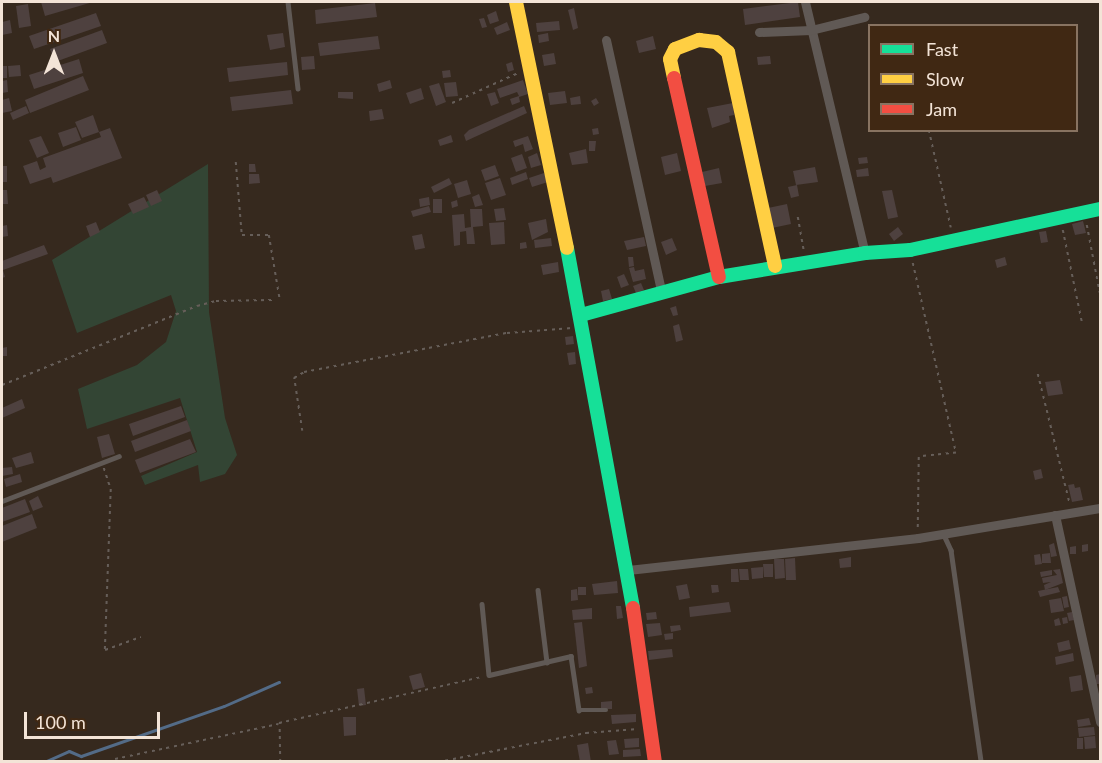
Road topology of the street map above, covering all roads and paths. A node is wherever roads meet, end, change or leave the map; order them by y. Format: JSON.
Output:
{"nodes":[{"id":1,"x":288,"y":2,"type":"edge"},
{"id":2,"x":516,"y":2,"type":"edge"},
{"id":3,"x":805,"y":2,"type":"edge"},
{"id":4,"x":864,"y":17,"type":"dead end"},
{"id":5,"x":811,"y":30,"type":"junction"},
{"id":6,"x":759,"y":32,"type":"dead end"},
{"id":7,"x":606,"y":39,"type":"dead end"},
{"id":8,"x":530,"y":68,"type":"junction"},
{"id":9,"x":298,"y":88,"type":"dead end"},
{"id":10,"x":452,"y":103,"type":"dead end"},
{"id":11,"x":929,"y":132,"type":"edge"},
{"id":12,"x":236,"y":162,"type":"dead end"},
{"id":13,"x":1101,"y":209,"type":"edge"},
{"id":14,"x":1084,"y":213,"type":"junction"},
{"id":15,"x":798,"y":217,"type":"dead end"},
{"id":16,"x":1060,"y":218,"type":"junction"},
{"id":17,"x":954,"y":240,"type":"junction"},
{"id":18,"x":910,"y":250,"type":"junction"},
{"id":19,"x":865,"y":253,"type":"junction"},
{"id":20,"x":806,"y":262,"type":"junction"},
{"id":21,"x":775,"y":266,"type":"junction"},
{"id":22,"x":719,"y":278,"type":"junction"},
{"id":23,"x":1101,"y":292,"type":"edge"},
{"id":24,"x":662,"y":294,"type":"junction"},
{"id":25,"x":273,"y":300,"type":"dead end"},
{"id":26,"x":280,"y":300,"type":"dead end"},
{"id":27,"x":582,"y":321,"type":"junction"},
{"id":28,"x":1082,"y":322,"type":"dead end"},
{"id":29,"x":1038,"y":374,"type":"dead end"},
{"id":30,"x":2,"y":385,"type":"edge"},
{"id":31,"x":302,"y":431,"type":"dead end"},
{"id":32,"x":119,"y":456,"type":"dead end"},
{"id":33,"x":102,"y":462,"type":"junction"},
{"id":34,"x":2,"y":501,"type":"edge"},
{"id":35,"x":1101,"y":508,"type":"edge"},
{"id":36,"x":1072,"y":513,"type":"junction"},
{"id":37,"x":1054,"y":515,"type":"junction"},
{"id":38,"x":944,"y":534,"type":"junction"},
{"id":39,"x":918,"y":538,"type":"junction"},
{"id":40,"x":628,"y":570,"type":"junction"},
{"id":41,"x":538,"y":590,"type":"dead end"},
{"id":42,"x":482,"y":604,"type":"dead end"},
{"id":43,"x":141,"y":637,"type":"dead end"},
{"id":44,"x":547,"y":662,"type":"junction"},
{"id":45,"x":489,"y":675,"type":"junction"},
{"id":46,"x":606,"y":710,"type":"dead end"},
{"id":47,"x":1101,"y":722,"type":"edge"},
{"id":48,"x":279,"y":723,"type":"junction"},
{"id":49,"x":651,"y":728,"type":"junction"},
{"id":50,"x":114,"y":759,"type":"dead end"},
{"id":51,"x":280,"y":762,"type":"edge"},
{"id":52,"x":438,"y":762,"type":"edge"},
{"id":53,"x":655,"y":762,"type":"edge"},
{"id":54,"x":981,"y":762,"type":"edge"}],
"edges":[{"from":1,"to":9,"type":"lane"},
{"from":2,"to":8,"type":"street"},
{"from":3,"to":5,"type":"street"},
{"from":4,"to":5,"type":"street"},
{"from":5,"to":6,"type":"street"},
{"from":5,"to":19,"type":"street"},
{"from":7,"to":24,"type":"street"},
{"from":8,"to":10,"type":"path"},
{"from":8,"to":27,"type":"street"},
{"from":11,"to":17,"type":"path"},
{"from":12,"to":26,"type":"path"},
{"from":13,"to":14,"type":"street"},
{"from":14,"to":16,"type":"street"},
{"from":14,"to":23,"type":"path"},
{"from":15,"to":20,"type":"path"},
{"from":16,"to":17,"type":"street"},
{"from":16,"to":28,"type":"path"},
{"from":17,"to":18,"type":"street"},
{"from":18,"to":19,"type":"street"},
{"from":18,"to":39,"type":"path"},
{"from":19,"to":20,"type":"street"},
{"from":20,"to":21,"type":"street"},
{"from":21,"to":22,"type":"street"},
{"from":21,"to":22,"type":"street"},
{"from":22,"to":24,"type":"street"},
{"from":24,"to":27,"type":"street"},
{"from":25,"to":30,"type":"path"},
{"from":27,"to":31,"type":"path"},
{"from":27,"to":40,"type":"street"},
{"from":29,"to":36,"type":"path"},
{"from":32,"to":33,"type":"lane"},
{"from":33,"to":34,"type":"lane"},
{"from":33,"to":43,"type":"path"},
{"from":35,"to":36,"type":"street"},
{"from":36,"to":37,"type":"street"},
{"from":37,"to":38,"type":"street"},
{"from":37,"to":47,"type":"street"},
{"from":38,"to":39,"type":"street"},
{"from":38,"to":54,"type":"lane"},
{"from":39,"to":40,"type":"street"},
{"from":40,"to":49,"type":"street"},
{"from":41,"to":44,"type":"lane"},
{"from":42,"to":45,"type":"lane"},
{"from":44,"to":45,"type":"lane"},
{"from":44,"to":46,"type":"lane"},
{"from":45,"to":48,"type":"path"},
{"from":48,"to":50,"type":"path"},
{"from":48,"to":51,"type":"path"},
{"from":49,"to":52,"type":"path"},
{"from":49,"to":53,"type":"street"}]}
